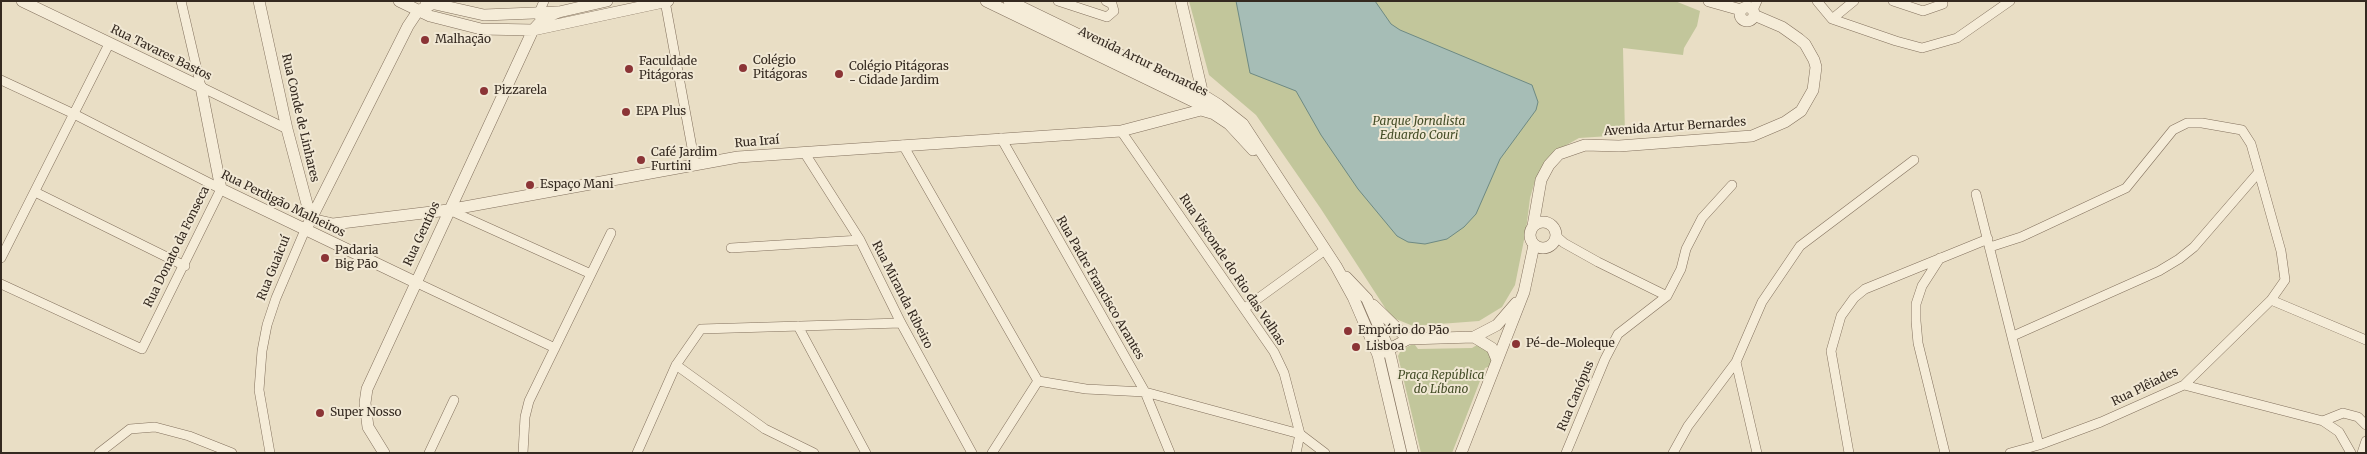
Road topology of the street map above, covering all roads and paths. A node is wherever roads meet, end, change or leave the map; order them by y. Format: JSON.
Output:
{"nodes":[{"id":1,"x":22,"y":1,"type":"edge"},
{"id":2,"x":181,"y":1,"type":"edge"},
{"id":3,"x":259,"y":1,"type":"edge"},
{"id":4,"x":399,"y":1,"type":"edge"},
{"id":5,"x":544,"y":1,"type":"edge"},
{"id":6,"x":607,"y":1,"type":"edge"},
{"id":7,"x":666,"y":1,"type":"edge"},
{"id":8,"x":986,"y":1,"type":"edge"},
{"id":9,"x":1058,"y":1,"type":"edge"},
{"id":10,"x":1101,"y":1,"type":"edge"},
{"id":11,"x":1106,"y":1,"type":"edge"},
{"id":12,"x":1181,"y":1,"type":"edge"},
{"id":13,"x":1709,"y":1,"type":"edge"},
{"id":14,"x":1817,"y":1,"type":"edge"},
{"id":15,"x":1854,"y":1,"type":"edge"},
{"id":16,"x":1893,"y":1,"type":"edge"},
{"id":17,"x":1942,"y":1,"type":"edge"},
{"id":18,"x":2010,"y":1,"type":"edge"},
{"id":19,"x":1016,"y":3,"type":"edge"},
{"id":20,"x":423,"y":4,"type":"edge"},
{"id":21,"x":1748,"y":10,"type":"edge"},
{"id":22,"x":559,"y":12,"type":"junction"},
{"id":23,"x":538,"y":14,"type":"junction"},
{"id":24,"x":1099,"y":15,"type":"junction"},
{"id":25,"x":1832,"y":19,"type":"junction"},
{"id":26,"x":533,"y":30,"type":"junction"},
{"id":27,"x":109,"y":44,"type":"junction"},
{"id":28,"x":1194,"y":64,"type":"junction"},
{"id":29,"x":1,"y":80,"type":"edge"},
{"id":30,"x":1181,"y":84,"type":"junction"},
{"id":31,"x":201,"y":87,"type":"junction"},
{"id":32,"x":1184,"y":96,"type":"junction"},
{"id":33,"x":1201,"y":99,"type":"junction"},
{"id":34,"x":1219,"y":110,"type":"junction"},
{"id":35,"x":1186,"y":113,"type":"junction"},
{"id":36,"x":74,"y":114,"type":"junction"},
{"id":37,"x":287,"y":128,"type":"junction"},
{"id":38,"x":1121,"y":131,"type":"junction"},
{"id":39,"x":1000,"y":138,"type":"junction"},
{"id":40,"x":903,"y":145,"type":"junction"},
{"id":41,"x":804,"y":152,"type":"junction"},
{"id":42,"x":1914,"y":160,"type":"dead end"},
{"id":43,"x":695,"y":164,"type":"junction"},
{"id":44,"x":2258,"y":173,"type":"junction"},
{"id":45,"x":1732,"y":185,"type":"dead end"},
{"id":46,"x":221,"y":189,"type":"junction"},
{"id":47,"x":35,"y":192,"type":"junction"},
{"id":48,"x":1976,"y":194,"type":"dead end"},
{"id":49,"x":448,"y":210,"type":"junction"},
{"id":50,"x":428,"y":212,"type":"junction"},
{"id":51,"x":311,"y":219,"type":"junction"},
{"id":52,"x":1537,"y":224,"type":"junction"},
{"id":53,"x":305,"y":230,"type":"junction"},
{"id":54,"x":439,"y":231,"type":"junction"},
{"id":55,"x":611,"y":233,"type":"dead end"},
{"id":56,"x":1555,"y":239,"type":"junction"},
{"id":57,"x":860,"y":240,"type":"junction"},
{"id":58,"x":1989,"y":243,"type":"junction"},
{"id":59,"x":1539,"y":247,"type":"junction"},
{"id":60,"x":731,"y":248,"type":"dead end"},
{"id":61,"x":1325,"y":250,"type":"junction"},
{"id":62,"x":1,"y":258,"type":"edge"},
{"id":63,"x":1940,"y":258,"type":"junction"},
{"id":64,"x":185,"y":266,"type":"junction"},
{"id":65,"x":1336,"y":266,"type":"junction"},
{"id":66,"x":591,"y":274,"type":"junction"},
{"id":67,"x":415,"y":282,"type":"junction"},
{"id":68,"x":1,"y":284,"type":"edge"},
{"id":69,"x":1524,"y":292,"type":"junction"},
{"id":70,"x":1667,"y":296,"type":"junction"},
{"id":71,"x":1367,"y":299,"type":"junction"},
{"id":72,"x":2271,"y":300,"type":"junction"},
{"id":73,"x":1245,"y":308,"type":"junction"},
{"id":74,"x":901,"y":323,"type":"junction"},
{"id":75,"x":798,"y":326,"type":"junction"},
{"id":76,"x":2013,"y":336,"type":"junction"},
{"id":77,"x":1474,"y":337,"type":"junction"},
{"id":78,"x":1408,"y":339,"type":"junction"},
{"id":79,"x":2366,"y":340,"type":"edge"},
{"id":80,"x":555,"y":348,"type":"junction"},
{"id":81,"x":1389,"y":350,"type":"junction"},
{"id":82,"x":1378,"y":355,"type":"junction"},
{"id":83,"x":1497,"y":360,"type":"junction"},
{"id":84,"x":1736,"y":362,"type":"junction"},
{"id":85,"x":676,"y":365,"type":"junction"},
{"id":86,"x":1038,"y":381,"type":"junction"},
{"id":87,"x":2184,"y":385,"type":"junction"},
{"id":88,"x":1145,"y":392,"type":"junction"},
{"id":89,"x":454,"y":400,"type":"dead end"},
{"id":90,"x":2322,"y":421,"type":"junction"},
{"id":91,"x":2366,"y":425,"type":"edge"},
{"id":92,"x":1300,"y":434,"type":"junction"},
{"id":93,"x":2366,"y":441,"type":"edge"},
{"id":94,"x":2039,"y":445,"type":"junction"},
{"id":95,"x":99,"y":453,"type":"edge"},
{"id":96,"x":232,"y":453,"type":"edge"},
{"id":97,"x":270,"y":453,"type":"edge"},
{"id":98,"x":384,"y":453,"type":"edge"},
{"id":99,"x":429,"y":453,"type":"edge"},
{"id":100,"x":523,"y":453,"type":"edge"},
{"id":101,"x":637,"y":453,"type":"edge"},
{"id":102,"x":814,"y":453,"type":"edge"},
{"id":103,"x":866,"y":453,"type":"edge"},
{"id":104,"x":972,"y":453,"type":"edge"},
{"id":105,"x":992,"y":453,"type":"edge"},
{"id":106,"x":1170,"y":453,"type":"edge"},
{"id":107,"x":1296,"y":453,"type":"edge"},
{"id":108,"x":1325,"y":453,"type":"edge"},
{"id":109,"x":1401,"y":453,"type":"edge"},
{"id":110,"x":1413,"y":453,"type":"edge"},
{"id":111,"x":1461,"y":453,"type":"edge"},
{"id":112,"x":1566,"y":453,"type":"edge"},
{"id":113,"x":1673,"y":453,"type":"edge"},
{"id":114,"x":1757,"y":453,"type":"edge"},
{"id":115,"x":1849,"y":453,"type":"edge"},
{"id":116,"x":1945,"y":453,"type":"edge"},
{"id":117,"x":2010,"y":453,"type":"edge"},
{"id":118,"x":2351,"y":453,"type":"edge"},
{"id":119,"x":2362,"y":453,"type":"edge"}],
"edges":[{"from":1,"to":27,"type":"street","name":"Rua Tavares Bastos"},
{"from":2,"to":31,"type":"street","name":"Rua Donato da Fonseca"},
{"from":3,"to":37,"type":"street","name":"Rua Conde de Linhares"},
{"from":4,"to":20,"type":"street"},
{"from":5,"to":23,"type":"street"},
{"from":6,"to":22,"type":"street"},
{"from":7,"to":26,"type":"street"},
{"from":7,"to":43,"type":"street"},
{"from":8,"to":32,"type":"street","name":"Avenida Artur Bernardes"},
{"from":9,"to":24,"type":"street"},
{"from":10,"to":24,"type":"street"},
{"from":11,"to":24,"type":"street"},
{"from":12,"to":28,"type":"street"},
{"from":13,"to":21,"type":"street","name":"Avenida Artur Bernardes"},
{"from":14,"to":25,"type":"street"},
{"from":15,"to":25,"type":"street"},
{"from":16,"to":17,"type":"street"},
{"from":18,"to":25,"type":"street"},
{"from":19,"to":30,"type":"street","name":"Avenida Artur Bernardes"},
{"from":20,"to":23,"type":"street"},
{"from":20,"to":26,"type":"street"},
{"from":20,"to":51,"type":"street","name":"Rua Guaicuí"},
{"from":21,"to":52,"type":"street","name":"Avenida Artur Bernardes"},
{"from":22,"to":23,"type":"street"},
{"from":22,"to":26,"type":"street"},
{"from":26,"to":49,"type":"street","name":"Rua Gentios"},
{"from":27,"to":31,"type":"street","name":"Rua Tavares Bastos"},
{"from":27,"to":36,"type":"street"},
{"from":28,"to":30,"type":"street"},
{"from":28,"to":33,"type":"street"},
{"from":29,"to":36,"type":"street","name":"Rua Perdigão Malheiros"},
{"from":30,"to":33,"type":"street","name":"Avenida Artur Bernardes"},
{"from":31,"to":37,"type":"street","name":"Rua Tavares Bastos"},
{"from":31,"to":46,"type":"street","name":"Rua Donato da Fonseca"},
{"from":32,"to":33,"type":"street","name":"Avenida Artur Bernardes"},
{"from":32,"to":35,"type":"street"},
{"from":33,"to":34,"type":"street","name":"Avenida Artur Bernardes"},
{"from":33,"to":35,"type":"street"},
{"from":34,"to":35,"type":"street","name":"Rua Iraí"},
{"from":34,"to":61,"type":"street","name":"Avenida Artur Bernardes"},
{"from":35,"to":38,"type":"street","name":"Rua Iraí"},
{"from":36,"to":46,"type":"street","name":"Rua Perdigão Malheiros"},
{"from":36,"to":47,"type":"street"},
{"from":37,"to":51,"type":"street","name":"Rua Conde de Linhares"},
{"from":38,"to":39,"type":"street","name":"Rua Iraí"},
{"from":38,"to":73,"type":"street","name":"Rua Visconde do Rio das Velhas"},
{"from":39,"to":40,"type":"street","name":"Rua Iraí"},
{"from":39,"to":88,"type":"street","name":"Rua Padre Francisco Arantes"},
{"from":40,"to":41,"type":"street","name":"Rua Iraí"},
{"from":40,"to":86,"type":"street"},
{"from":41,"to":43,"type":"street","name":"Rua Iraí"},
{"from":41,"to":57,"type":"street","name":"Rua Miranda Ribeiro"},
{"from":42,"to":84,"type":"street"},
{"from":43,"to":49,"type":"street","name":"Rua Iraí"},
{"from":44,"to":58,"type":"street","name":"Rua Plêiades"},
{"from":44,"to":72,"type":"street","name":"Rua Plêiades"},
{"from":44,"to":76,"type":"street"},
{"from":45,"to":70,"type":"street","name":"Rua Canópus"},
{"from":46,"to":53,"type":"street","name":"Rua Perdigão Malheiros"},
{"from":46,"to":64,"type":"street","name":"Rua Donato da Fonseca"},
{"from":47,"to":62,"type":"street"},
{"from":47,"to":64,"type":"street"},
{"from":48,"to":58,"type":"street"},
{"from":49,"to":50,"type":"street","name":"Rua Iraí"},
{"from":49,"to":54,"type":"street","name":"Rua Gentios"},
{"from":49,"to":66,"type":"street"},
{"from":50,"to":51,"type":"street","name":"Rua Iraí"},
{"from":50,"to":54,"type":"street"},
{"from":51,"to":53,"type":"street","name":"Rua Guaicuí"},
{"from":52,"to":56,"type":"street"},
{"from":52,"to":59,"type":"street","name":"Avenida Artur Bernardes"},
{"from":53,"to":67,"type":"street","name":"Rua Perdigão Malheiros"},
{"from":53,"to":97,"type":"street","name":"Rua Guaicuí"},
{"from":54,"to":67,"type":"street","name":"Rua Gentios"},
{"from":55,"to":66,"type":"street"},
{"from":56,"to":59,"type":"street"},
{"from":56,"to":70,"type":"street"},
{"from":57,"to":60,"type":"street"},
{"from":57,"to":74,"type":"street","name":"Rua Miranda Ribeiro"},
{"from":58,"to":63,"type":"street"},
{"from":58,"to":76,"type":"street"},
{"from":59,"to":69,"type":"street","name":"Avenida Artur Bernardes"},
{"from":61,"to":65,"type":"street","name":"Avenida Artur Bernardes"},
{"from":61,"to":73,"type":"street"},
{"from":63,"to":115,"type":"street"},
{"from":63,"to":116,"type":"street"},
{"from":64,"to":68,"type":"street","name":"Rua Donato da Fonseca"},
{"from":65,"to":71,"type":"street","name":"Avenida Artur Bernardes"},
{"from":65,"to":82,"type":"street","name":"Avenida Artur Bernardes"},
{"from":66,"to":80,"type":"street"},
{"from":67,"to":80,"type":"street","name":"Rua Perdigão Malheiros"},
{"from":67,"to":98,"type":"street","name":"Rua Gentios"},
{"from":69,"to":77,"type":"street"},
{"from":69,"to":83,"type":"street","name":"Avenida Artur Bernardes"},
{"from":70,"to":112,"type":"street","name":"Rua Canópus"},
{"from":71,"to":78,"type":"street"},
{"from":71,"to":81,"type":"street","name":"Avenida Artur Bernardes"},
{"from":72,"to":79,"type":"street"},
{"from":72,"to":87,"type":"street","name":"Rua Plêiades"},
{"from":73,"to":92,"type":"street","name":"Rua Visconde do Rio das Velhas"},
{"from":74,"to":75,"type":"street"},
{"from":74,"to":104,"type":"street","name":"Rua Miranda Ribeiro"},
{"from":75,"to":85,"type":"street"},
{"from":75,"to":103,"type":"street"},
{"from":76,"to":94,"type":"street"},
{"from":77,"to":78,"type":"street"},
{"from":77,"to":83,"type":"street"},
{"from":78,"to":81,"type":"street"},
{"from":80,"to":100,"type":"street"},
{"from":81,"to":82,"type":"street"},
{"from":81,"to":110,"type":"street","name":"Avenida Artur Bernardes"},
{"from":82,"to":109,"type":"street","name":"Avenida Artur Bernardes"},
{"from":83,"to":111,"type":"street","name":"Avenida Artur Bernardes"},
{"from":84,"to":113,"type":"street"},
{"from":84,"to":114,"type":"street"},
{"from":85,"to":101,"type":"street"},
{"from":85,"to":102,"type":"street"},
{"from":86,"to":88,"type":"street"},
{"from":86,"to":105,"type":"street"},
{"from":87,"to":90,"type":"street"},
{"from":87,"to":94,"type":"street","name":"Rua Plêiades"},
{"from":88,"to":92,"type":"street"},
{"from":88,"to":106,"type":"street","name":"Rua Padre Francisco Arantes"},
{"from":89,"to":99,"type":"street"},
{"from":90,"to":91,"type":"street"},
{"from":90,"to":118,"type":"street"},
{"from":92,"to":107,"type":"street"},
{"from":92,"to":108,"type":"street"},
{"from":93,"to":119,"type":"street"},
{"from":94,"to":117,"type":"street","name":"Rua Plêiades"},
{"from":95,"to":96,"type":"street"}]}
